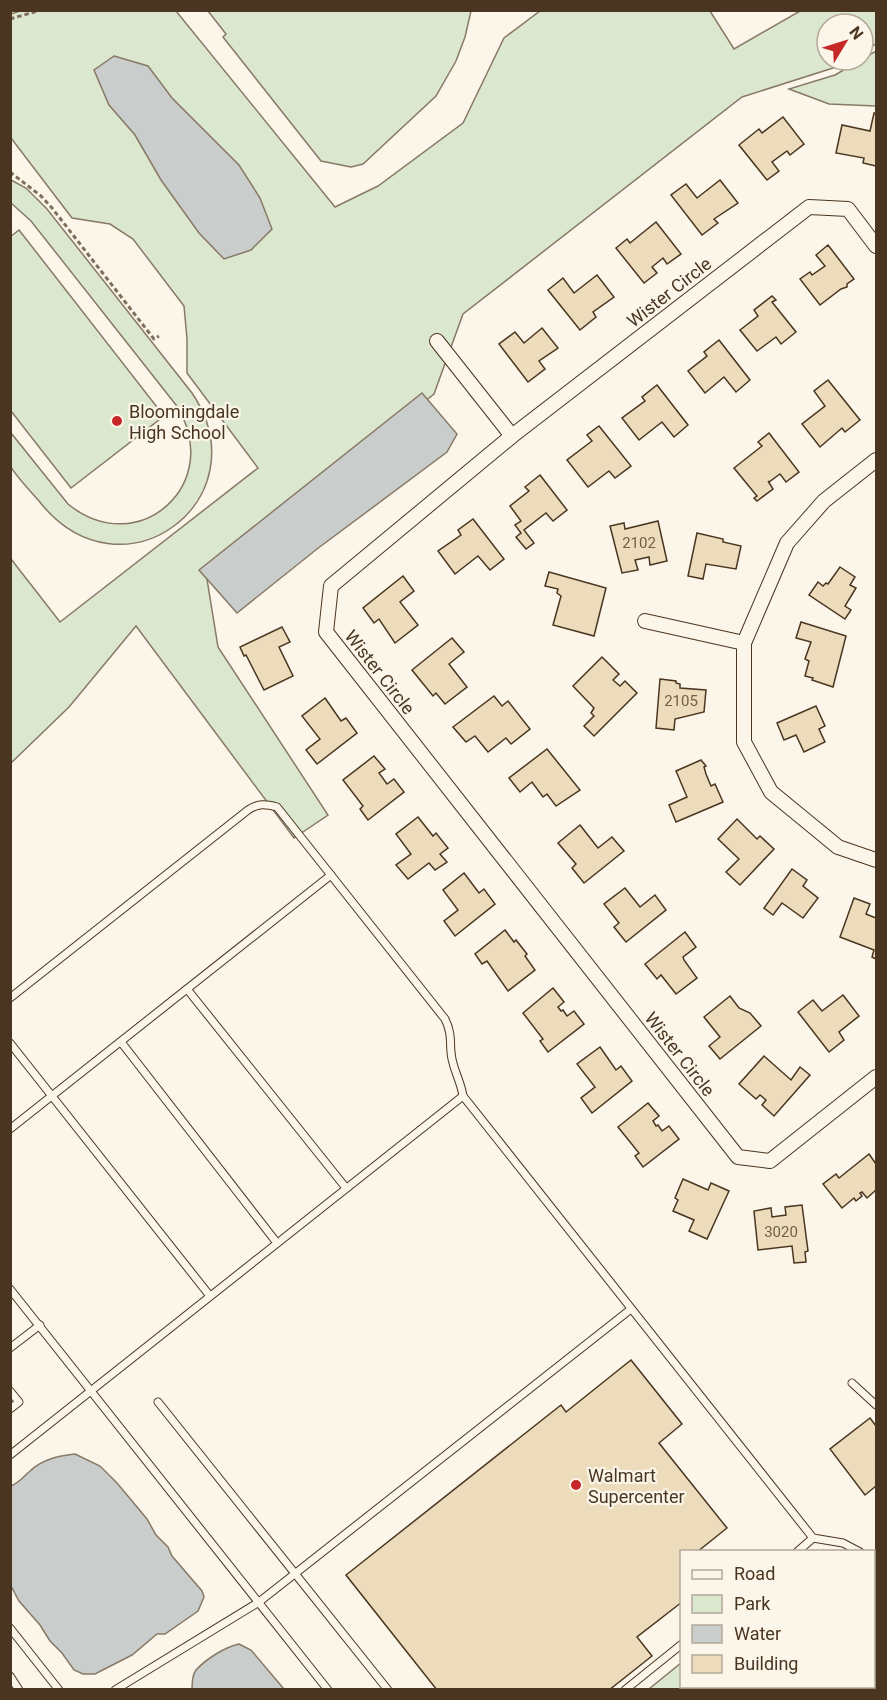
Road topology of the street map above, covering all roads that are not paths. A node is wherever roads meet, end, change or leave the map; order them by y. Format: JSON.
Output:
{"nodes":[{"id":1,"x":876,"y":246,"type":"edge"},
{"id":2,"x":438,"y":341,"type":"dead end"},
{"id":3,"x":512,"y":436,"type":"junction"},
{"id":4,"x":876,"y":460,"type":"edge"},
{"id":5,"x":645,"y":621,"type":"dead end"},
{"id":6,"x":744,"y":643,"type":"junction"},
{"id":7,"x":876,"y":860,"type":"edge"},
{"id":8,"x":331,"y":874,"type":"junction"},
{"id":9,"x":187,"y":989,"type":"junction"},
{"id":10,"x":10,"y":998,"type":"edge"},
{"id":11,"x":121,"y":1042,"type":"junction"},
{"id":12,"x":10,"y":1043,"type":"edge"},
{"id":13,"x":876,"y":1077,"type":"edge"},
{"id":14,"x":52,"y":1096,"type":"junction"},
{"id":15,"x":463,"y":1096,"type":"junction"},
{"id":16,"x":10,"y":1129,"type":"edge"},
{"id":17,"x":346,"y":1188,"type":"junction"},
{"id":18,"x":277,"y":1243,"type":"junction"},
{"id":19,"x":10,"y":1289,"type":"edge"},
{"id":20,"x":210,"y":1296,"type":"junction"},
{"id":21,"x":631,"y":1309,"type":"junction"},
{"id":22,"x":39,"y":1325,"type":"junction"},
{"id":23,"x":10,"y":1348,"type":"edge"},
{"id":24,"x":852,"y":1383,"type":"dead end"},
{"id":25,"x":10,"y":1391,"type":"edge"},
{"id":26,"x":92,"y":1391,"type":"junction"},
{"id":27,"x":158,"y":1402,"type":"dead end"},
{"id":28,"x":876,"y":1405,"type":"edge"},
{"id":29,"x":10,"y":1409,"type":"edge"},
{"id":30,"x":10,"y":1455,"type":"edge"},
{"id":31,"x":813,"y":1539,"type":"junction"},
{"id":32,"x":798,"y":1550,"type":"edge"},
{"id":33,"x":859,"y":1550,"type":"edge"},
{"id":34,"x":295,"y":1575,"type":"junction"},
{"id":35,"x":259,"y":1602,"type":"junction"},
{"id":36,"x":10,"y":1628,"type":"edge"},
{"id":37,"x":680,"y":1645,"type":"edge"},
{"id":38,"x":10,"y":1676,"type":"edge"},
{"id":39,"x":19,"y":1689,"type":"edge"},
{"id":40,"x":59,"y":1689,"type":"edge"},
{"id":41,"x":115,"y":1689,"type":"edge"},
{"id":42,"x":328,"y":1689,"type":"edge"},
{"id":43,"x":388,"y":1689,"type":"edge"},
{"id":44,"x":625,"y":1689,"type":"edge"}],
"edges":[{"from":1,"to":3,"type":"street","name":"Wister Circle"},
{"from":2,"to":3,"type":"street"},
{"from":3,"to":13,"type":"street","name":"Wister Circle"},
{"from":4,"to":6,"type":"street"},
{"from":5,"to":6,"type":"street"},
{"from":6,"to":7,"type":"street"},
{"from":8,"to":9,"type":"lane"},
{"from":8,"to":10,"type":"lane"},
{"from":8,"to":15,"type":"lane"},
{"from":9,"to":11,"type":"lane"},
{"from":9,"to":17,"type":"lane"},
{"from":11,"to":14,"type":"lane"},
{"from":11,"to":18,"type":"lane"},
{"from":12,"to":14,"type":"lane"},
{"from":14,"to":16,"type":"lane"},
{"from":14,"to":20,"type":"lane"},
{"from":15,"to":17,"type":"lane"},
{"from":15,"to":21,"type":"lane"},
{"from":17,"to":18,"type":"lane"},
{"from":18,"to":20,"type":"lane"},
{"from":19,"to":22,"type":"lane"},
{"from":20,"to":26,"type":"lane"},
{"from":21,"to":31,"type":"lane"},
{"from":21,"to":34,"type":"lane"},
{"from":22,"to":23,"type":"lane"},
{"from":22,"to":26,"type":"lane"},
{"from":24,"to":28,"type":"lane"},
{"from":25,"to":29,"type":"lane"},
{"from":26,"to":30,"type":"lane"},
{"from":26,"to":35,"type":"lane"},
{"from":27,"to":34,"type":"lane"},
{"from":31,"to":32,"type":"lane"},
{"from":31,"to":33,"type":"lane"},
{"from":34,"to":35,"type":"lane"},
{"from":34,"to":43,"type":"lane"},
{"from":35,"to":41,"type":"lane"},
{"from":35,"to":42,"type":"lane"},
{"from":36,"to":40,"type":"lane"},
{"from":37,"to":44,"type":"lane"},
{"from":38,"to":39,"type":"lane"}]}
